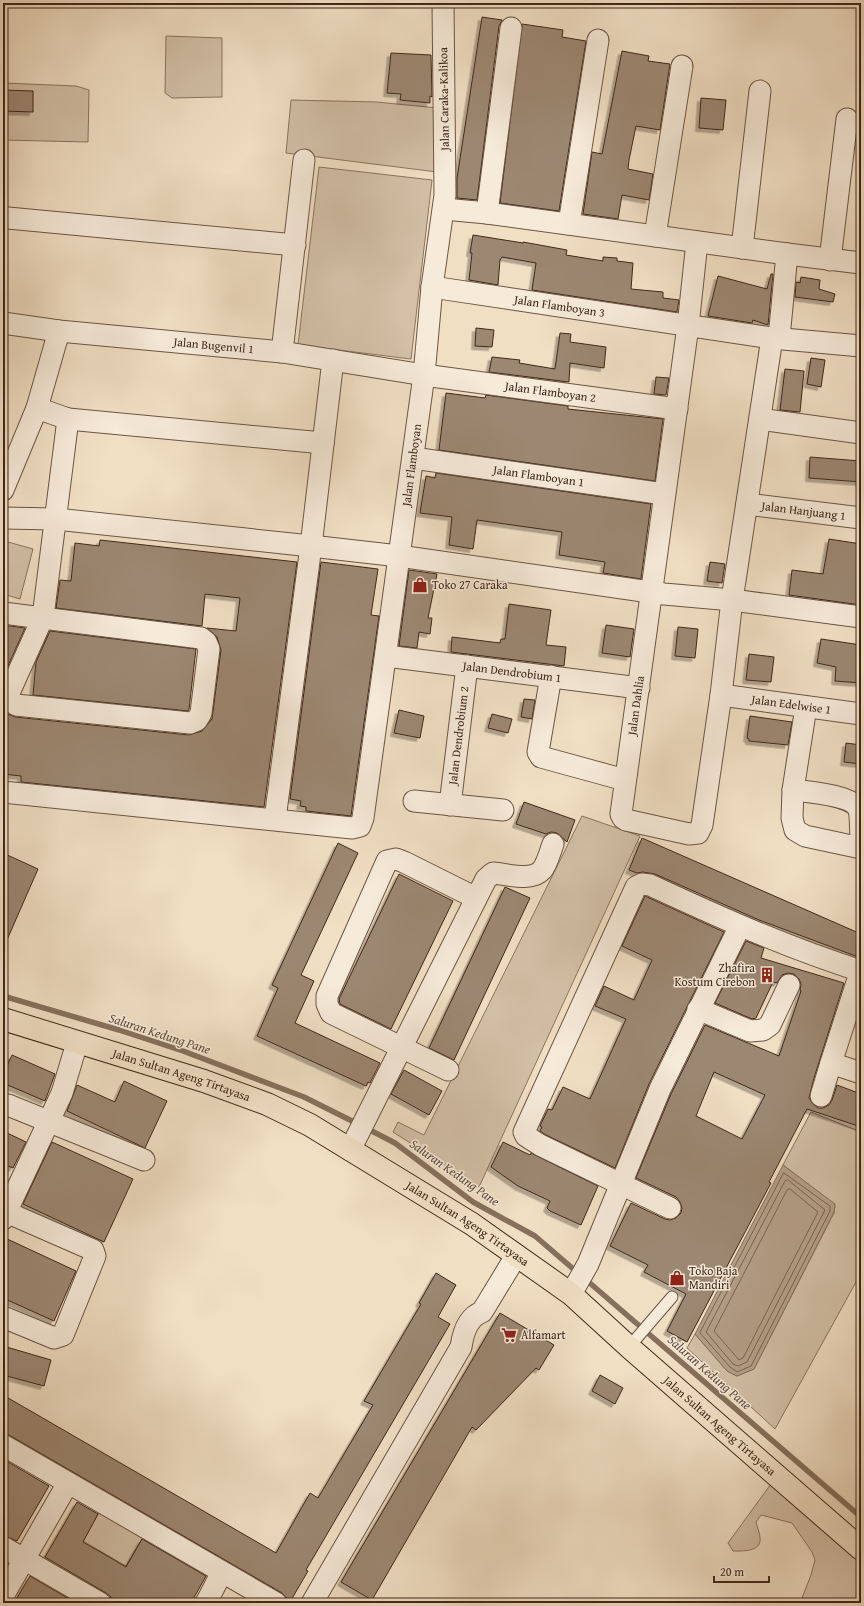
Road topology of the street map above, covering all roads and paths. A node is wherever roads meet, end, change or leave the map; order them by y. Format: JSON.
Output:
{"nodes":[{"id":1,"x":443,"y":3,"type":"edge"},
{"id":2,"x":512,"y":28,"type":"dead end"},
{"id":3,"x":598,"y":40,"type":"dead end"},
{"id":4,"x":682,"y":66,"type":"dead end"},
{"id":5,"x":760,"y":91,"type":"dead end"},
{"id":6,"x":847,"y":119,"type":"dead end"},
{"id":7,"x":304,"y":160,"type":"dead end"},
{"id":8,"x":445,"y":202,"type":"junction"},
{"id":9,"x":487,"y":213,"type":"junction"},
{"id":10,"x":3,"y":219,"type":"edge"},
{"id":11,"x":569,"y":224,"type":"junction"},
{"id":12,"x":655,"y":236,"type":"junction"},
{"id":13,"x":698,"y":242,"type":"junction"},
{"id":14,"x":295,"y":245,"type":"junction"},
{"id":15,"x":742,"y":248,"type":"junction"},
{"id":16,"x":787,"y":254,"type":"junction"},
{"id":17,"x":830,"y":260,"type":"junction"},
{"id":18,"x":861,"y":263,"type":"edge"},
{"id":19,"x":432,"y":287,"type":"junction"},
{"id":20,"x":3,"y":323,"type":"edge"},
{"id":21,"x":688,"y":326,"type":"junction"},
{"id":22,"x":59,"y":331,"type":"junction"},
{"id":23,"x":775,"y":338,"type":"junction"},
{"id":24,"x":861,"y":346,"type":"edge"},
{"id":25,"x":282,"y":352,"type":"junction"},
{"id":26,"x":333,"y":360,"type":"junction"},
{"id":27,"x":424,"y":375,"type":"junction"},
{"id":28,"x":37,"y":408,"type":"junction"},
{"id":29,"x":677,"y":409,"type":"junction"},
{"id":30,"x":68,"y":419,"type":"junction"},
{"id":31,"x":760,"y":419,"type":"junction"},
{"id":32,"x":861,"y":433,"type":"edge"},
{"id":33,"x":324,"y":443,"type":"junction"},
{"id":34,"x":413,"y":458,"type":"junction"},
{"id":35,"x":3,"y":490,"type":"edge"},
{"id":36,"x":664,"y":494,"type":"junction"},
{"id":37,"x":747,"y":504,"type":"junction"},
{"id":38,"x":3,"y":518,"type":"edge"},
{"id":39,"x":861,"y":518,"type":"edge"},
{"id":40,"x":56,"y":519,"type":"junction"},
{"id":41,"x":312,"y":546,"type":"junction"},
{"id":42,"x":399,"y":556,"type":"junction"},
{"id":43,"x":652,"y":592,"type":"junction"},
{"id":44,"x":732,"y":600,"type":"junction"},
{"id":45,"x":3,"y":613,"type":"edge"},
{"id":46,"x":44,"y":617,"type":"junction"},
{"id":47,"x":861,"y":617,"type":"edge"},
{"id":48,"x":386,"y":656,"type":"junction"},
{"id":49,"x":467,"y":666,"type":"junction"},
{"id":50,"x":551,"y":676,"type":"junction"},
{"id":51,"x":638,"y":688,"type":"junction"},
{"id":52,"x":721,"y":695,"type":"junction"},
{"id":53,"x":806,"y":707,"type":"junction"},
{"id":54,"x":861,"y":714,"type":"edge"},
{"id":55,"x":625,"y":780,"type":"junction"},
{"id":56,"x":794,"y":790,"type":"junction"},
{"id":57,"x":3,"y":792,"type":"edge"},
{"id":58,"x":414,"y":801,"type":"dead end"},
{"id":59,"x":450,"y":805,"type":"junction"},
{"id":60,"x":503,"y":810,"type":"dead end"},
{"id":61,"x":276,"y":819,"type":"junction"},
{"id":62,"x":861,"y":835,"type":"edge"},
{"id":63,"x":553,"y":844,"type":"dead end"},
{"id":64,"x":861,"y":848,"type":"edge"},
{"id":65,"x":476,"y":898,"type":"junction"},
{"id":66,"x":740,"y":926,"type":"junction"},
{"id":67,"x":861,"y":970,"type":"edge"},
{"id":68,"x":788,"y":985,"type":"dead end"},
{"id":69,"x":698,"y":1009,"type":"junction"},
{"id":70,"x":3,"y":1019,"type":"edge"},
{"id":71,"x":77,"y":1043,"type":"junction"},
{"id":72,"x":402,"y":1047,"type":"junction"},
{"id":73,"x":831,"y":1063,"type":"junction"},
{"id":74,"x":448,"y":1070,"type":"dead end"},
{"id":75,"x":861,"y":1073,"type":"edge"},
{"id":76,"x":821,"y":1096,"type":"dead end"},
{"id":77,"x":8,"y":1105,"type":"dead end"},
{"id":78,"x":50,"y":1122,"type":"junction"},
{"id":79,"x":353,"y":1144,"type":"junction"},
{"id":80,"x":144,"y":1160,"type":"dead end"},
{"id":81,"x":620,"y":1185,"type":"junction"},
{"id":82,"x":670,"y":1208,"type":"dead end"},
{"id":83,"x":5,"y":1215,"type":"edge"},
{"id":84,"x":516,"y":1256,"type":"junction"},
{"id":85,"x":574,"y":1288,"type":"junction"},
{"id":86,"x":672,"y":1297,"type":"dead end"},
{"id":87,"x":3,"y":1317,"type":"edge"},
{"id":88,"x":632,"y":1344,"type":"junction"},
{"id":89,"x":3,"y":1445,"type":"edge"},
{"id":90,"x":68,"y":1483,"type":"junction"},
{"id":91,"x":3,"y":1547,"type":"edge"},
{"id":92,"x":861,"y":1549,"type":"edge"},
{"id":93,"x":24,"y":1559,"type":"junction"},
{"id":94,"x":222,"y":1572,"type":"junction"},
{"id":95,"x":3,"y":1596,"type":"edge"},
{"id":96,"x":100,"y":1603,"type":"edge"},
{"id":97,"x":206,"y":1603,"type":"edge"},
{"id":98,"x":276,"y":1603,"type":"edge"},
{"id":99,"x":312,"y":1603,"type":"edge"}],
"edges":[{"from":1,"to":8,"type":"street","name":"Jalan Caraka-Kalikoa"},
{"from":2,"to":9,"type":"street"},
{"from":3,"to":11,"type":"street"},
{"from":4,"to":12,"type":"street"},
{"from":5,"to":15,"type":"street"},
{"from":6,"to":17,"type":"street"},
{"from":7,"to":14,"type":"street"},
{"from":8,"to":9,"type":"street"},
{"from":8,"to":19,"type":"street","name":"Jalan Caraka-Kalikoa"},
{"from":9,"to":11,"type":"street"},
{"from":10,"to":14,"type":"street"},
{"from":11,"to":12,"type":"street"},
{"from":12,"to":13,"type":"street"},
{"from":13,"to":15,"type":"street"},
{"from":13,"to":21,"type":"street","name":"Jalan Dahlia"},
{"from":14,"to":25,"type":"street"},
{"from":15,"to":16,"type":"street"},
{"from":16,"to":17,"type":"street"},
{"from":16,"to":23,"type":"street"},
{"from":17,"to":18,"type":"street"},
{"from":19,"to":21,"type":"street","name":"Jalan Flamboyan 3"},
{"from":19,"to":27,"type":"street","name":"Jalan Flamboyan"},
{"from":20,"to":22,"type":"street","name":"Jalan Bugenvil 1"},
{"from":21,"to":23,"type":"street","name":"Jalan Flamboyan 3"},
{"from":21,"to":29,"type":"street","name":"Jalan Dahlia"},
{"from":22,"to":25,"type":"street","name":"Jalan Bugenvil 1"},
{"from":22,"to":28,"type":"street"},
{"from":23,"to":24,"type":"street","name":"Jalan Flamboyan 3"},
{"from":23,"to":31,"type":"street"},
{"from":25,"to":26,"type":"street","name":"Jalan Bugenvil 1"},
{"from":26,"to":27,"type":"street","name":"Jalan Bugenvil 1"},
{"from":26,"to":33,"type":"street"},
{"from":27,"to":29,"type":"street","name":"Jalan Flamboyan 2"},
{"from":27,"to":34,"type":"street","name":"Jalan Flamboyan"},
{"from":28,"to":30,"type":"street"},
{"from":28,"to":35,"type":"street"},
{"from":29,"to":36,"type":"street","name":"Jalan Dahlia"},
{"from":30,"to":33,"type":"street"},
{"from":30,"to":40,"type":"street"},
{"from":31,"to":32,"type":"street"},
{"from":31,"to":37,"type":"street"},
{"from":33,"to":41,"type":"street"},
{"from":34,"to":36,"type":"street","name":"Jalan Flamboyan 1"},
{"from":34,"to":42,"type":"street","name":"Jalan Flamboyan"},
{"from":36,"to":43,"type":"street","name":"Jalan Dahlia"},
{"from":37,"to":39,"type":"street","name":"Jalan Hanjuang 1"},
{"from":37,"to":44,"type":"street"},
{"from":38,"to":40,"type":"street"},
{"from":40,"to":41,"type":"street"},
{"from":40,"to":46,"type":"street"},
{"from":41,"to":42,"type":"street"},
{"from":41,"to":61,"type":"street"},
{"from":42,"to":43,"type":"street"},
{"from":42,"to":48,"type":"street","name":"Jalan Flamboyan"},
{"from":43,"to":44,"type":"street"},
{"from":43,"to":51,"type":"street","name":"Jalan Dahlia"},
{"from":44,"to":47,"type":"street"},
{"from":44,"to":52,"type":"street"},
{"from":45,"to":46,"type":"street"},
{"from":46,"to":46,"type":"street"},
{"from":48,"to":49,"type":"street","name":"Jalan Dendrobium 1"},
{"from":48,"to":61,"type":"street","name":"Jalan Flamboyan"},
{"from":49,"to":50,"type":"street","name":"Jalan Dendrobium 1"},
{"from":49,"to":59,"type":"street","name":"Jalan Dendrobium 2"},
{"from":50,"to":51,"type":"street","name":"Jalan Dendrobium 1"},
{"from":50,"to":55,"type":"street"},
{"from":51,"to":55,"type":"street","name":"Jalan Dahlia"},
{"from":52,"to":53,"type":"street","name":"Jalan Edelwise 1"},
{"from":52,"to":55,"type":"street","name":"Jalan Dahlia"},
{"from":53,"to":54,"type":"street","name":"Jalan Edelwise 1"},
{"from":53,"to":56,"type":"street"},
{"from":56,"to":62,"type":"street"},
{"from":56,"to":64,"type":"street"},
{"from":57,"to":61,"type":"street"},
{"from":58,"to":59,"type":"street"},
{"from":59,"to":60,"type":"street"},
{"from":63,"to":65,"type":"street"},
{"from":65,"to":72,"type":"street"},
{"from":65,"to":72,"type":"street"},
{"from":66,"to":67,"type":"street"},
{"from":66,"to":69,"type":"street"},
{"from":66,"to":81,"type":"street"},
{"from":67,"to":73,"type":"street"},
{"from":68,"to":69,"type":"street"},
{"from":69,"to":81,"type":"street"},
{"from":70,"to":71,"type":"main road","name":"Jalan Sultan Ageng Tirtayasa"},
{"from":71,"to":78,"type":"street"},
{"from":71,"to":79,"type":"main road","name":"Jalan Sultan Ageng Tirtayasa"},
{"from":72,"to":74,"type":"street"},
{"from":72,"to":79,"type":"street"},
{"from":73,"to":75,"type":"street"},
{"from":73,"to":76,"type":"street"},
{"from":77,"to":78,"type":"street"},
{"from":78,"to":80,"type":"street"},
{"from":78,"to":83,"type":"street"},
{"from":79,"to":84,"type":"main road","name":"Jalan Sultan Ageng Tirtayasa"},
{"from":81,"to":82,"type":"street"},
{"from":81,"to":85,"type":"street"},
{"from":83,"to":87,"type":"street"},
{"from":84,"to":85,"type":"main road","name":"Jalan Sultan Ageng Tirtayasa"},
{"from":84,"to":99,"type":"street"},
{"from":85,"to":88,"type":"main road","name":"Jalan Sultan Ageng Tirtayasa"},
{"from":86,"to":88,"type":"lane"},
{"from":88,"to":92,"type":"main road","name":"Jalan Sultan Ageng Tirtayasa"},
{"from":89,"to":90,"type":"street"},
{"from":90,"to":93,"type":"street"},
{"from":90,"to":94,"type":"street"},
{"from":91,"to":93,"type":"street"},
{"from":93,"to":95,"type":"street"},
{"from":93,"to":96,"type":"street"},
{"from":94,"to":97,"type":"street"},
{"from":94,"to":98,"type":"street"}]}
